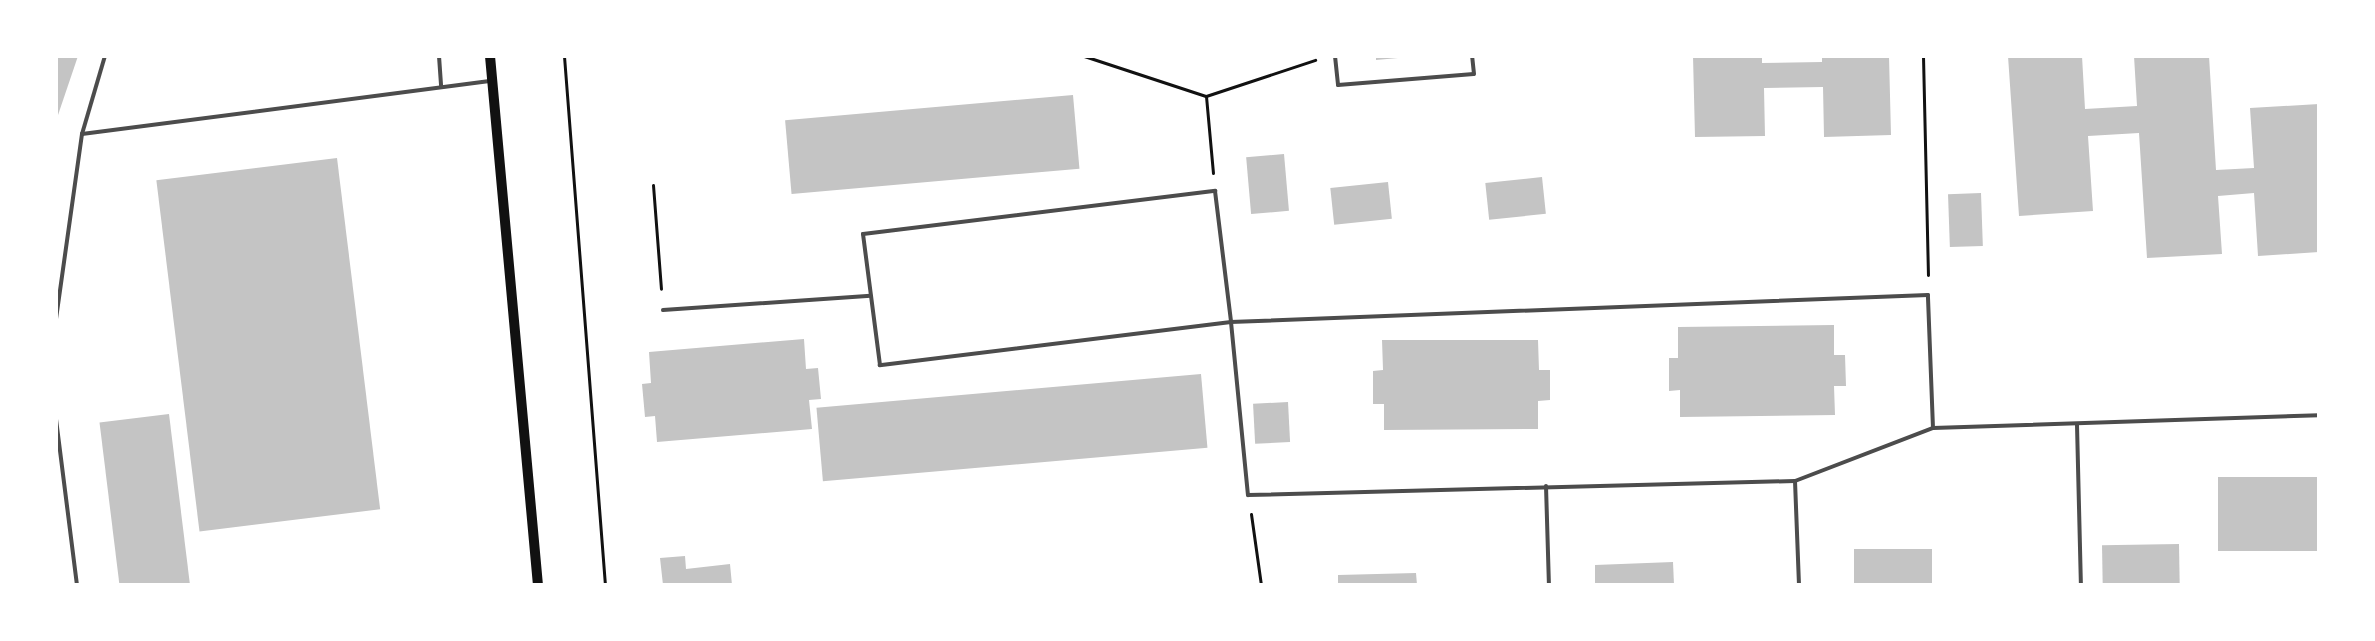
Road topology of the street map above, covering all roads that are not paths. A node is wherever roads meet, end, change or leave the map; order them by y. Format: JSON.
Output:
{"nodes":[{"id":1,"x":105,"y":56,"type":"edge"},
{"id":2,"x":438,"y":56,"type":"edge"},
{"id":3,"x":490,"y":56,"type":"edge"},
{"id":4,"x":1335,"y":56,"type":"edge"},
{"id":5,"x":1472,"y":56,"type":"edge"},
{"id":6,"x":492,"y":81,"type":"junction"},
{"id":7,"x":441,"y":87,"type":"junction"},
{"id":8,"x":82,"y":134,"type":"junction"},
{"id":9,"x":871,"y":296,"type":"junction"},
{"id":10,"x":663,"y":310,"type":"road end"},
{"id":11,"x":56,"y":318,"type":"edge"},
{"id":12,"x":1231,"y":322,"type":"junction"},
{"id":13,"x":2319,"y":415,"type":"edge"},
{"id":14,"x":56,"y":419,"type":"edge"},
{"id":15,"x":2077,"y":425,"type":"junction"},
{"id":16,"x":1933,"y":428,"type":"junction"},
{"id":17,"x":1795,"y":481,"type":"junction"},
{"id":18,"x":1546,"y":486,"type":"junction"},
{"id":19,"x":77,"y":585,"type":"edge"},
{"id":20,"x":538,"y":585,"type":"edge"},
{"id":21,"x":1548,"y":585,"type":"edge"},
{"id":22,"x":1799,"y":585,"type":"edge"},
{"id":23,"x":2081,"y":585,"type":"edge"}],
"edges":[{"from":1,"to":8,"type":"lane"},
{"from":2,"to":7,"type":"lane"},
{"from":3,"to":6,"type":"main road"},
{"from":4,"to":5,"type":"lane"},
{"from":6,"to":7,"type":"lane"},
{"from":6,"to":20,"type":"main road"},
{"from":7,"to":8,"type":"lane"},
{"from":8,"to":11,"type":"lane"},
{"from":9,"to":10,"type":"lane"},
{"from":9,"to":12,"type":"lane"},
{"from":9,"to":12,"type":"lane"},
{"from":12,"to":16,"type":"lane"},
{"from":12,"to":18,"type":"lane"},
{"from":13,"to":15,"type":"lane"},
{"from":14,"to":19,"type":"lane"},
{"from":15,"to":16,"type":"lane"},
{"from":15,"to":23,"type":"lane"},
{"from":16,"to":17,"type":"lane"},
{"from":17,"to":18,"type":"lane"},
{"from":17,"to":22,"type":"lane"},
{"from":18,"to":21,"type":"lane"}]}
